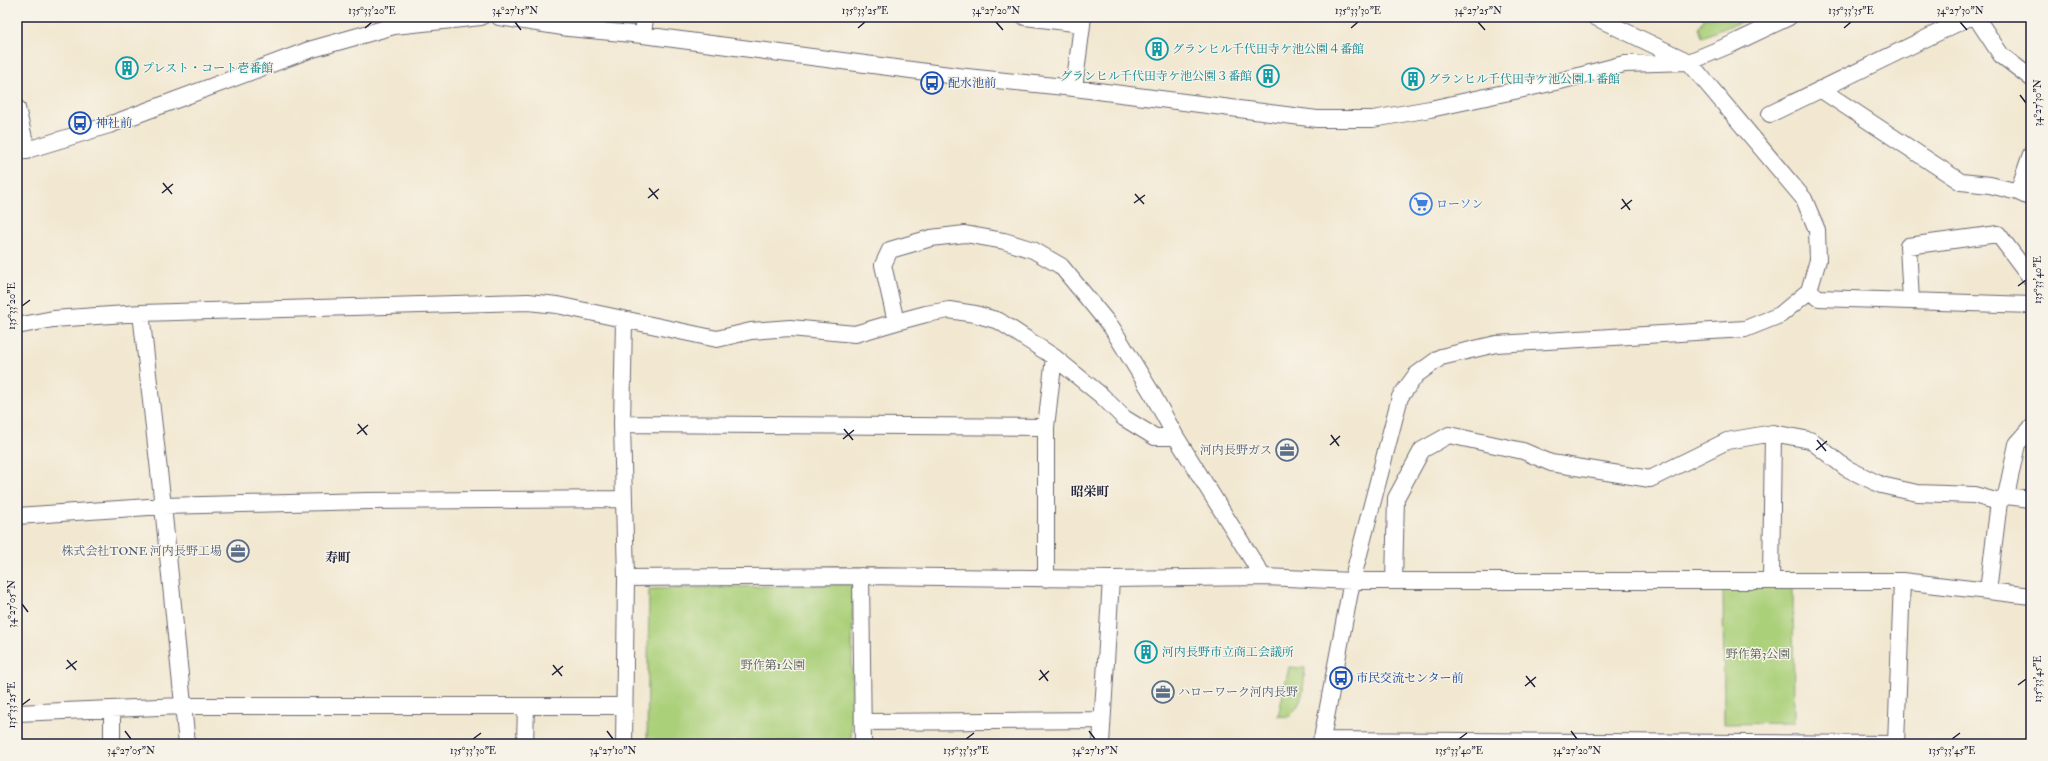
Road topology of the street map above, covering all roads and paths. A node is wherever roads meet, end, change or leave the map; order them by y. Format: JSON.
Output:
{"nodes":[{"id":1,"x":481,"y":17,"type":"edge"},
{"id":2,"x":499,"y":17,"type":"edge"},
{"id":3,"x":645,"y":17,"type":"edge"},
{"id":4,"x":1025,"y":17,"type":"edge"},
{"id":5,"x":1596,"y":17,"type":"edge"},
{"id":6,"x":1789,"y":17,"type":"edge"},
{"id":7,"x":1970,"y":17,"type":"edge"},
{"id":8,"x":1976,"y":17,"type":"edge"},
{"id":9,"x":1082,"y":20,"type":"edge"},
{"id":10,"x":643,"y":35,"type":"junction"},
{"id":11,"x":1689,"y":62,"type":"junction"},
{"id":12,"x":2031,"y":78,"type":"edge"},
{"id":13,"x":1074,"y":88,"type":"junction"},
{"id":14,"x":1820,"y":89,"type":"junction"},
{"id":15,"x":17,"y":108,"type":"edge"},
{"id":16,"x":1770,"y":114,"type":"dead end"},
{"id":17,"x":22,"y":152,"type":"edge"},
{"id":18,"x":2031,"y":154,"type":"edge"},
{"id":19,"x":2024,"y":195,"type":"edge"},
{"id":20,"x":2031,"y":278,"type":"edge"},
{"id":21,"x":1809,"y":291,"type":"junction"},
{"id":22,"x":1911,"y":301,"type":"junction"},
{"id":23,"x":2031,"y":305,"type":"edge"},
{"id":24,"x":141,"y":313,"type":"junction"},
{"id":25,"x":624,"y":320,"type":"junction"},
{"id":26,"x":896,"y":322,"type":"junction"},
{"id":27,"x":17,"y":326,"type":"edge"},
{"id":28,"x":1054,"y":357,"type":"junction"},
{"id":29,"x":622,"y":424,"type":"junction"},
{"id":30,"x":1046,"y":427,"type":"junction"},
{"id":31,"x":2031,"y":428,"type":"edge"},
{"id":32,"x":1774,"y":433,"type":"junction"},
{"id":33,"x":1176,"y":437,"type":"junction"},
{"id":34,"x":623,"y":499,"type":"junction"},
{"id":35,"x":2002,"y":499,"type":"junction"},
{"id":36,"x":2031,"y":499,"type":"edge"},
{"id":37,"x":163,"y":506,"type":"junction"},
{"id":38,"x":17,"y":516,"type":"edge"},
{"id":39,"x":861,"y":576,"type":"junction"},
{"id":40,"x":1264,"y":577,"type":"junction"},
{"id":41,"x":626,"y":578,"type":"junction"},
{"id":42,"x":1046,"y":578,"type":"junction"},
{"id":43,"x":1111,"y":579,"type":"junction"},
{"id":44,"x":1394,"y":580,"type":"junction"},
{"id":45,"x":1352,"y":581,"type":"junction"},
{"id":46,"x":1771,"y":581,"type":"junction"},
{"id":47,"x":1902,"y":581,"type":"junction"},
{"id":48,"x":1988,"y":591,"type":"junction"},
{"id":49,"x":2031,"y":596,"type":"edge"},
{"id":50,"x":182,"y":706,"type":"junction"},
{"id":51,"x":526,"y":706,"type":"junction"},
{"id":52,"x":624,"y":706,"type":"junction"},
{"id":53,"x":112,"y":709,"type":"junction"},
{"id":54,"x":17,"y":713,"type":"edge"},
{"id":55,"x":1102,"y":720,"type":"junction"},
{"id":56,"x":864,"y":722,"type":"junction"},
{"id":57,"x":1321,"y":742,"type":"edge"},
{"id":58,"x":1485,"y":743,"type":"edge"},
{"id":59,"x":112,"y":744,"type":"edge"},
{"id":60,"x":187,"y":744,"type":"edge"},
{"id":61,"x":525,"y":744,"type":"edge"},
{"id":62,"x":624,"y":744,"type":"edge"},
{"id":63,"x":863,"y":744,"type":"edge"},
{"id":64,"x":1101,"y":744,"type":"edge"},
{"id":65,"x":1895,"y":744,"type":"edge"}],
"edges":[{"from":1,"to":17,"type":"street"},
{"from":2,"to":10,"type":"street"},
{"from":3,"to":10,"type":"street"},
{"from":4,"to":9,"type":"street"},
{"from":5,"to":11,"type":"street"},
{"from":6,"to":11,"type":"street"},
{"from":7,"to":14,"type":"street"},
{"from":8,"to":12,"type":"street"},
{"from":9,"to":13,"type":"street"},
{"from":10,"to":13,"type":"street"},
{"from":11,"to":13,"type":"street"},
{"from":11,"to":21,"type":"street"},
{"from":14,"to":16,"type":"street"},
{"from":14,"to":19,"type":"street"},
{"from":15,"to":17,"type":"street"},
{"from":18,"to":19,"type":"street"},
{"from":20,"to":22,"type":"street"},
{"from":21,"to":22,"type":"street"},
{"from":21,"to":45,"type":"street"},
{"from":22,"to":23,"type":"street"},
{"from":24,"to":25,"type":"street"},
{"from":24,"to":27,"type":"street"},
{"from":24,"to":37,"type":"street"},
{"from":25,"to":26,"type":"street"},
{"from":25,"to":29,"type":"street"},
{"from":26,"to":28,"type":"street"},
{"from":26,"to":33,"type":"street"},
{"from":28,"to":30,"type":"street"},
{"from":28,"to":33,"type":"street"},
{"from":29,"to":30,"type":"street"},
{"from":29,"to":34,"type":"street"},
{"from":30,"to":42,"type":"street"},
{"from":31,"to":35,"type":"street"},
{"from":32,"to":35,"type":"street"},
{"from":32,"to":44,"type":"street"},
{"from":32,"to":46,"type":"street"},
{"from":33,"to":40,"type":"street"},
{"from":34,"to":37,"type":"street"},
{"from":34,"to":41,"type":"street"},
{"from":35,"to":36,"type":"street"},
{"from":35,"to":48,"type":"street"},
{"from":37,"to":38,"type":"street"},
{"from":37,"to":50,"type":"street"},
{"from":39,"to":41,"type":"street"},
{"from":39,"to":42,"type":"street"},
{"from":39,"to":56,"type":"street"},
{"from":40,"to":43,"type":"street"},
{"from":40,"to":45,"type":"street"},
{"from":41,"to":52,"type":"street"},
{"from":42,"to":43,"type":"street"},
{"from":43,"to":55,"type":"street"},
{"from":44,"to":45,"type":"street"},
{"from":44,"to":46,"type":"street"},
{"from":45,"to":57,"type":"street"},
{"from":46,"to":47,"type":"street"},
{"from":47,"to":48,"type":"street"},
{"from":47,"to":65,"type":"street"},
{"from":48,"to":49,"type":"street"},
{"from":50,"to":51,"type":"street"},
{"from":50,"to":53,"type":"street"},
{"from":50,"to":60,"type":"street"},
{"from":51,"to":52,"type":"street"},
{"from":51,"to":61,"type":"street"},
{"from":52,"to":62,"type":"street"},
{"from":53,"to":54,"type":"street"},
{"from":53,"to":59,"type":"street"},
{"from":55,"to":56,"type":"street"},
{"from":55,"to":64,"type":"street"},
{"from":56,"to":63,"type":"street"},
{"from":57,"to":58,"type":"street"},
{"from":58,"to":65,"type":"street"}]}
